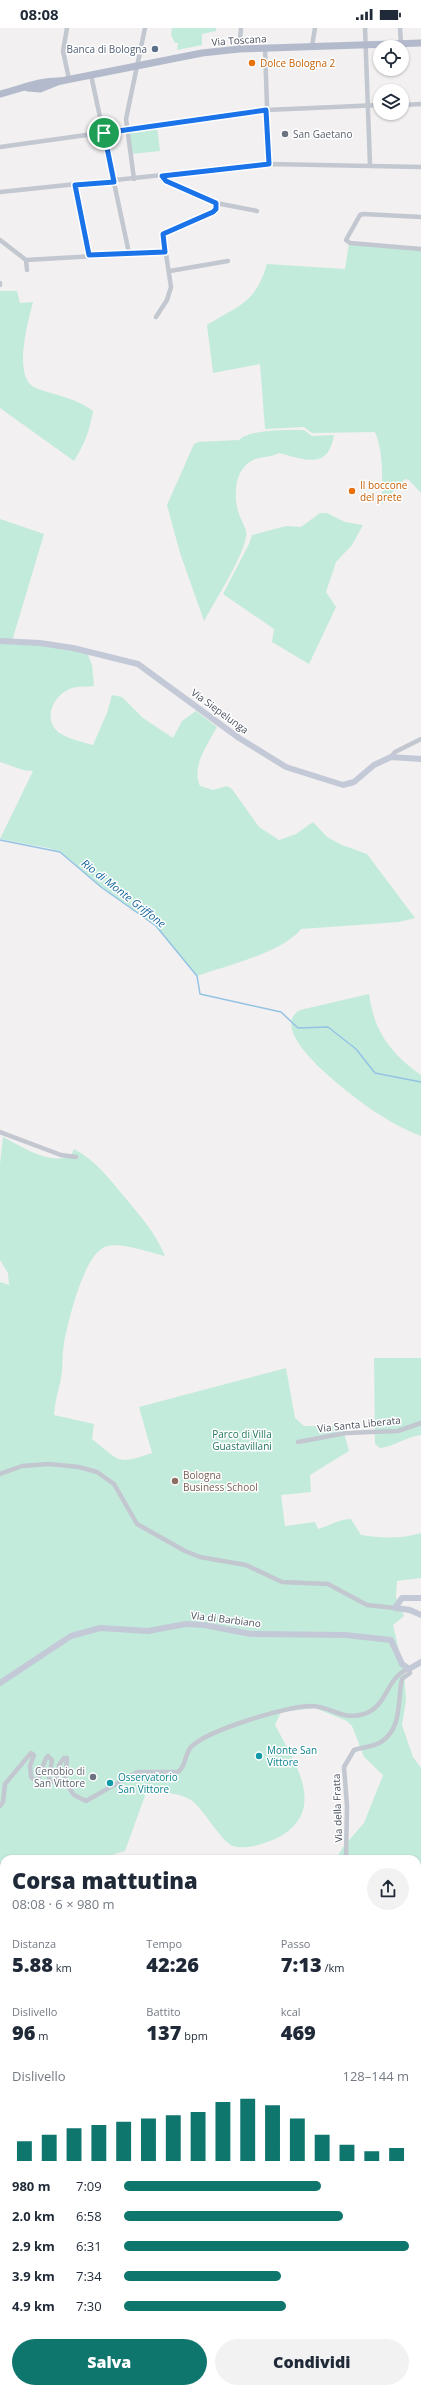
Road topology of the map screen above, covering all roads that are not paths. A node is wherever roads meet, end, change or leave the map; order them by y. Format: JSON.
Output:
{"nodes":[{"id":1,"x":67,"y":28,"type":"edge"},
{"id":2,"x":145,"y":28,"type":"edge"},
{"id":3,"x":241,"y":28,"type":"edge"},
{"id":4,"x":315,"y":28,"type":"edge"},
{"id":5,"x":364,"y":28,"type":"edge"},
{"id":6,"x":400,"y":28,"type":"edge"},
{"id":7,"x":401,"y":40,"type":"edge"},
{"id":8,"x":421,"y":43,"type":"edge"},
{"id":9,"x":409,"y":44,"type":"edge"},
{"id":10,"x":365,"y":45,"type":"junction"},
{"id":11,"x":373,"y":45,"type":"edge"},
{"id":12,"x":312,"y":46,"type":"junction"},
{"id":13,"x":265,"y":48,"type":"junction"},
{"id":14,"x":239,"y":49,"type":"junction"},
{"id":15,"x":137,"y":66,"type":"junction"},
{"id":16,"x":91,"y":75,"type":"junction"},
{"id":17,"x":65,"y":80,"type":"junction"},
{"id":18,"x":0,"y":94,"type":"edge"},
{"id":19,"x":409,"y":104,"type":"edge"},
{"id":20,"x":421,"y":104,"type":"edge"},
{"id":21,"x":366,"y":105,"type":"junction"},
{"id":22,"x":373,"y":105,"type":"edge"},
{"id":23,"x":266,"y":110,"type":"junction"},
{"id":24,"x":127,"y":129,"type":"junction"},
{"id":25,"x":104,"y":133,"type":"junction"},
{"id":26,"x":0,"y":147,"type":"edge"},
{"id":27,"x":269,"y":164,"type":"junction"},
{"id":28,"x":370,"y":165,"type":"junction"},
{"id":29,"x":421,"y":167,"type":"edge"},
{"id":30,"x":162,"y":176,"type":"junction"},
{"id":31,"x":134,"y":179,"type":"junction"},
{"id":32,"x":114,"y":182,"type":"junction"},
{"id":33,"x":75,"y":185,"type":"junction"},
{"id":34,"x":0,"y":192,"type":"edge"},
{"id":35,"x":216,"y":203,"type":"junction"},
{"id":36,"x":257,"y":211,"type":"dead end"},
{"id":37,"x":421,"y":217,"type":"edge"},
{"id":38,"x":0,"y":240,"type":"edge"},
{"id":39,"x":421,"y":250,"type":"edge"},
{"id":40,"x":165,"y":252,"type":"junction"},
{"id":41,"x":129,"y":253,"type":"junction"},
{"id":42,"x":89,"y":255,"type":"junction"},
{"id":43,"x":26,"y":260,"type":"junction"},
{"id":44,"x":228,"y":261,"type":"dead end"},
{"id":45,"x":27,"y":270,"type":"dead end"},
{"id":46,"x":170,"y":271,"type":"junction"},
{"id":47,"x":156,"y":317,"type":"dead end"},
{"id":48,"x":0,"y":641,"type":"edge"},
{"id":49,"x":421,"y":739,"type":"edge"},
{"id":50,"x":390,"y":758,"type":"junction"},
{"id":51,"x":421,"y":759,"type":"edge"},
{"id":52,"x":0,"y":1132,"type":"edge"},
{"id":53,"x":76,"y":1157,"type":"dead end"},
{"id":54,"x":421,"y":1423,"type":"edge"},
{"id":55,"x":298,"y":1442,"type":"dead end"},
{"id":56,"x":0,"y":1474,"type":"edge"},
{"id":57,"x":421,"y":1598,"type":"edge"},
{"id":58,"x":395,"y":1608,"type":"junction"},
{"id":59,"x":421,"y":1615,"type":"edge"},
{"id":60,"x":421,"y":1662,"type":"edge"},
{"id":61,"x":409,"y":1669,"type":"junction"},
{"id":62,"x":0,"y":1683,"type":"edge"},
{"id":63,"x":0,"y":1806,"type":"edge"},
{"id":64,"x":346,"y":1855,"type":"edge"}],
"edges":[{"from":1,"to":17,"type":"street"},
{"from":2,"to":15,"type":"street"},
{"from":3,"to":14,"type":"street"},
{"from":4,"to":12,"type":"street"},
{"from":5,"to":10,"type":"street"},
{"from":6,"to":7,"type":"street"},
{"from":8,"to":9,"type":"main road","name":"Via Toscana"},
{"from":10,"to":11,"type":"main road","name":"Via Toscana"},
{"from":10,"to":12,"type":"main road","name":"Via Toscana"},
{"from":10,"to":21,"type":"street"},
{"from":12,"to":13,"type":"main road","name":"Via Toscana"},
{"from":13,"to":14,"type":"main road","name":"Via Toscana"},
{"from":13,"to":23,"type":"street"},
{"from":14,"to":15,"type":"main road","name":"Via Toscana"},
{"from":15,"to":16,"type":"main road","name":"Via Toscana"},
{"from":15,"to":24,"type":"street"},
{"from":16,"to":17,"type":"main road","name":"Via Toscana"},
{"from":16,"to":25,"type":"street"},
{"from":17,"to":18,"type":"main road","name":"Via Toscana"},
{"from":19,"to":20,"type":"street"},
{"from":21,"to":22,"type":"street"},
{"from":21,"to":23,"type":"street"},
{"from":21,"to":28,"type":"street"},
{"from":23,"to":24,"type":"street"},
{"from":23,"to":27,"type":"street"},
{"from":24,"to":25,"type":"street"},
{"from":24,"to":31,"type":"street"},
{"from":25,"to":26,"type":"street"},
{"from":25,"to":32,"type":"street"},
{"from":27,"to":28,"type":"street"},
{"from":27,"to":30,"type":"street"},
{"from":28,"to":29,"type":"street"},
{"from":30,"to":31,"type":"street"},
{"from":30,"to":35,"type":"street"},
{"from":31,"to":32,"type":"street"},
{"from":32,"to":33,"type":"street"},
{"from":32,"to":41,"type":"street"},
{"from":33,"to":34,"type":"street"},
{"from":33,"to":42,"type":"street"},
{"from":35,"to":36,"type":"street"},
{"from":35,"to":40,"type":"street"},
{"from":37,"to":39,"type":"street"},
{"from":38,"to":43,"type":"street"},
{"from":40,"to":41,"type":"street"},
{"from":40,"to":46,"type":"street"},
{"from":41,"to":42,"type":"street"},
{"from":42,"to":43,"type":"street"},
{"from":43,"to":45,"type":"street"},
{"from":44,"to":46,"type":"street"},
{"from":46,"to":47,"type":"street"},
{"from":48,"to":50,"type":"street","name":"Via Siepelunga"},
{"from":49,"to":50,"type":"street"},
{"from":50,"to":51,"type":"street","name":"Via Siepelunga"},
{"from":52,"to":53,"type":"street"},
{"from":54,"to":55,"type":"street","name":"Via Santa Liberata"},
{"from":56,"to":58,"type":"street"},
{"from":57,"to":58,"type":"street"},
{"from":58,"to":59,"type":"street"},
{"from":60,"to":61,"type":"street"},
{"from":61,"to":62,"type":"street","name":"Via di Barbiano"},
{"from":61,"to":63,"type":"street"},
{"from":61,"to":64,"type":"street","name":"Via della Fratta"}]}
